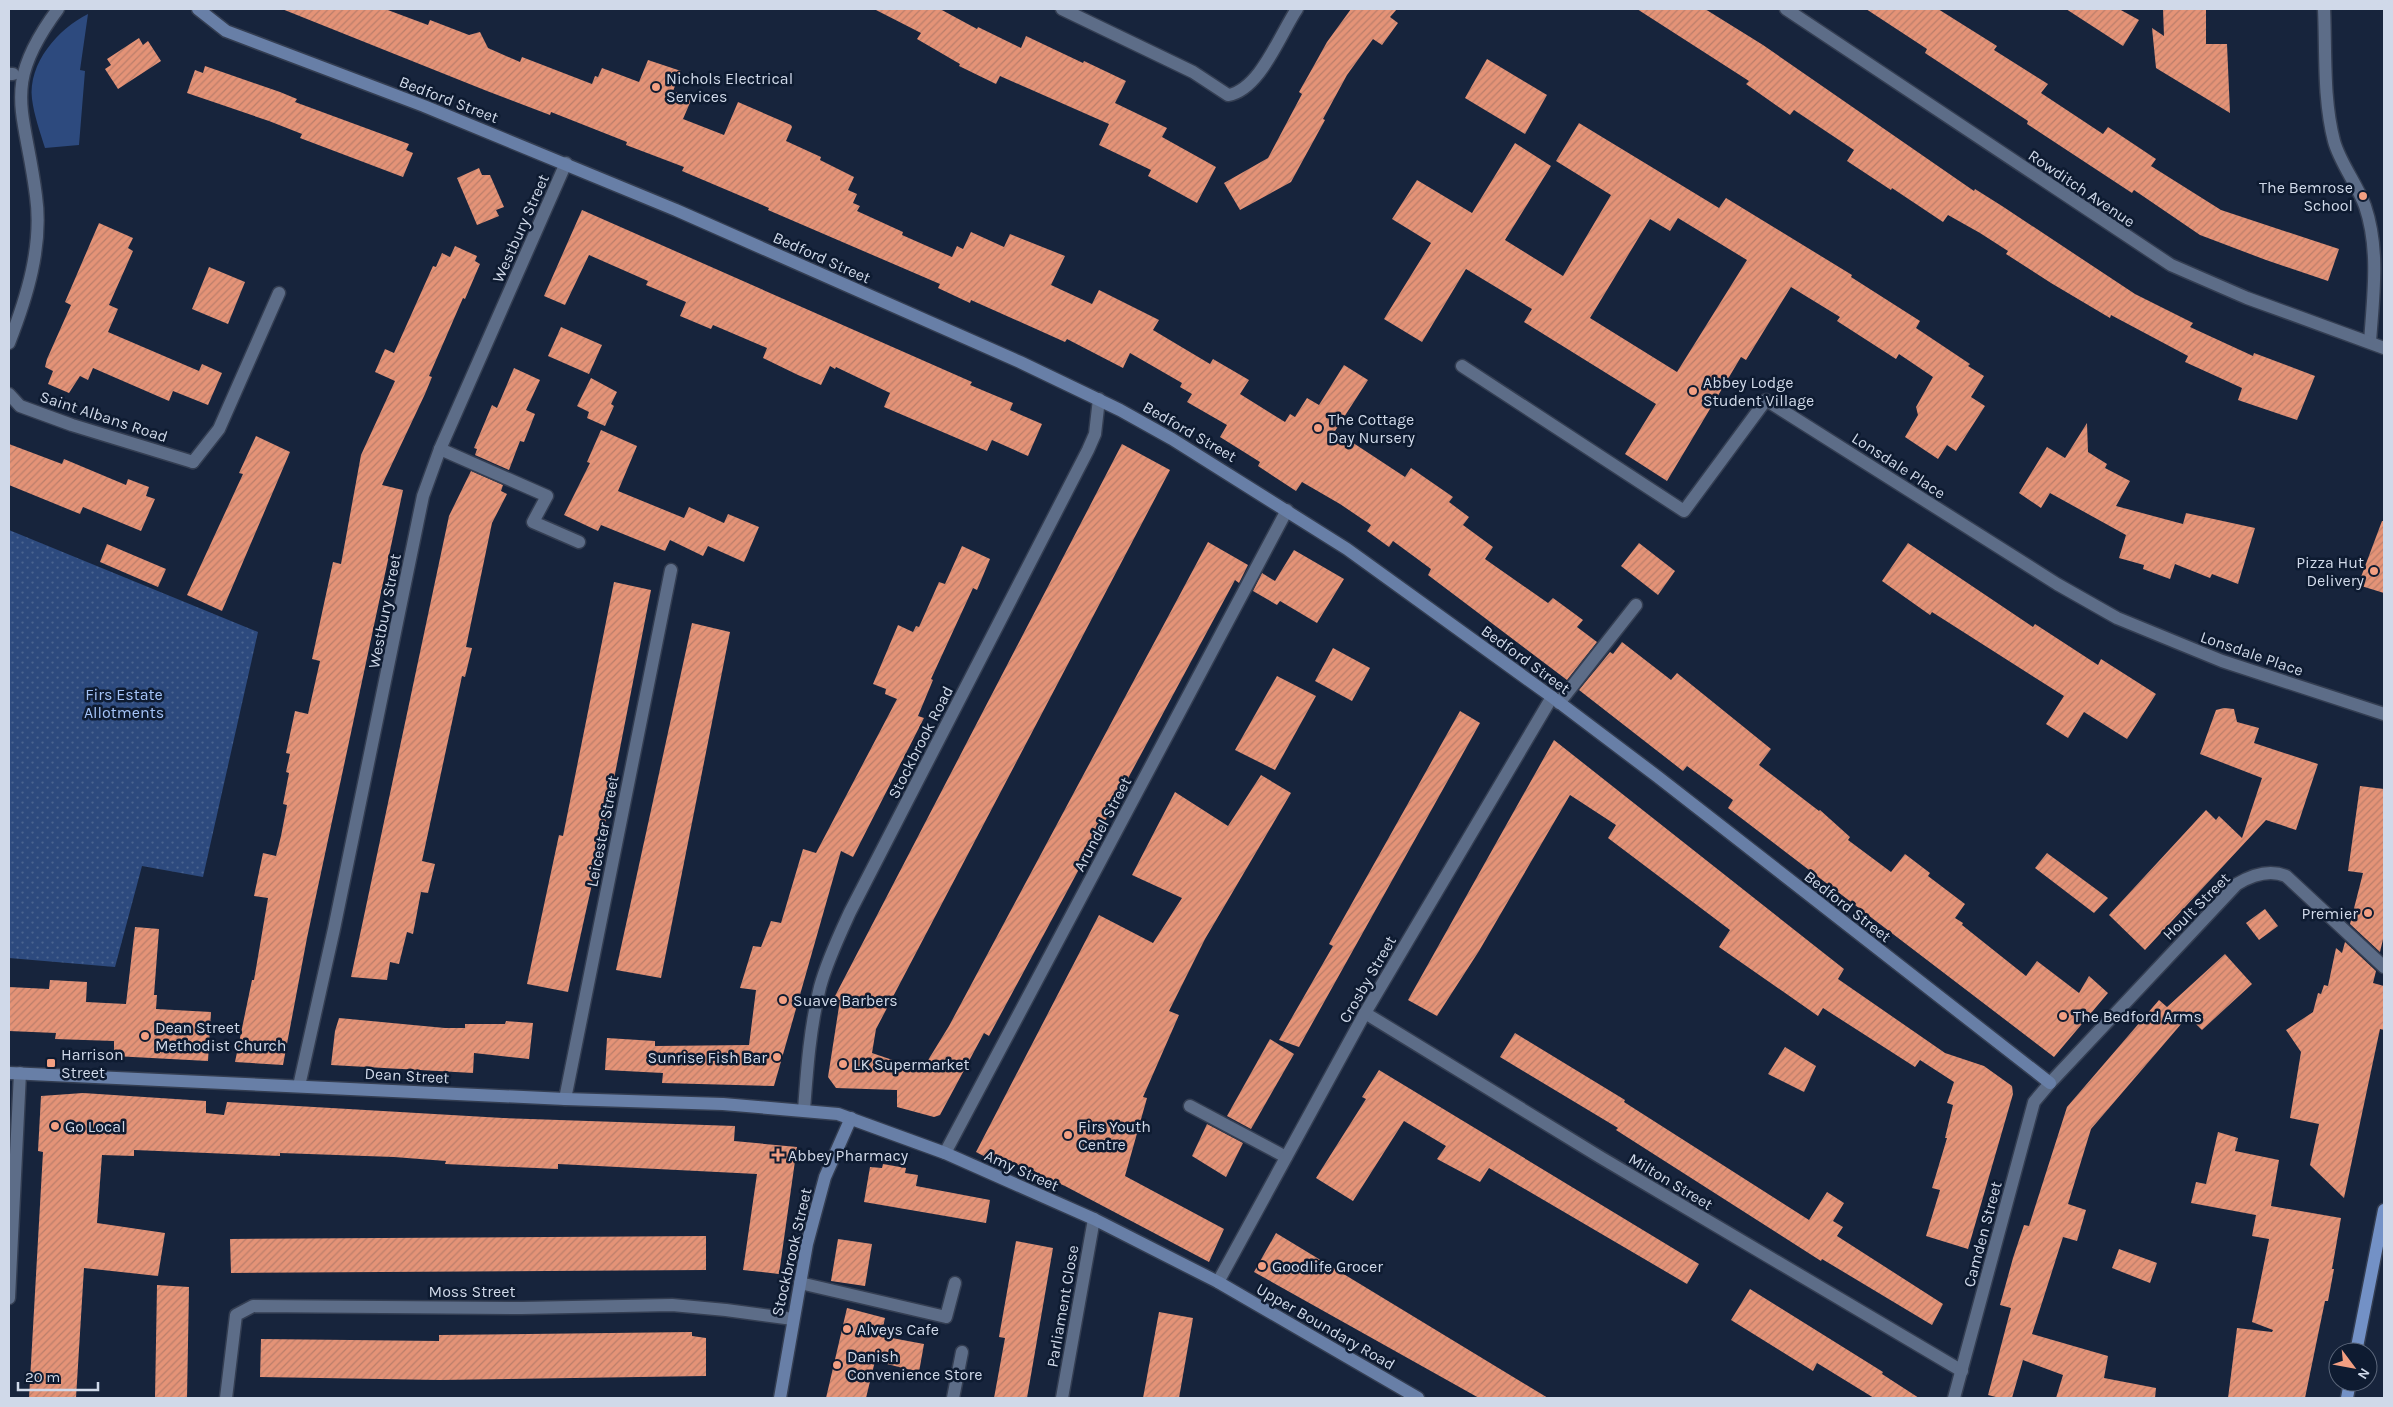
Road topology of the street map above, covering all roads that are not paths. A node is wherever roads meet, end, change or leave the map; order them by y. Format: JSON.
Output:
{"nodes":[{"id":1,"x":58,"y":9,"type":"edge"},
{"id":2,"x":198,"y":9,"type":"edge"},
{"id":3,"x":1062,"y":9,"type":"edge"},
{"id":4,"x":1297,"y":9,"type":"edge"},
{"id":5,"x":1786,"y":9,"type":"edge"},
{"id":6,"x":2324,"y":9,"type":"edge"},
{"id":7,"x":11,"y":74,"type":"edge"},
{"id":8,"x":566,"y":163,"type":"junction"},
{"id":9,"x":279,"y":293,"type":"dead end"},
{"id":10,"x":2370,"y":342,"type":"junction"},
{"id":11,"x":9,"y":343,"type":"edge"},
{"id":12,"x":2384,"y":348,"type":"edge"},
{"id":13,"x":1462,"y":366,"type":"dead end"},
{"id":14,"x":9,"y":394,"type":"edge"},
{"id":15,"x":1099,"y":399,"type":"junction"},
{"id":16,"x":440,"y":449,"type":"junction"},
{"id":17,"x":1287,"y":510,"type":"junction"},
{"id":18,"x":579,"y":542,"type":"dead end"},
{"id":19,"x":671,"y":570,"type":"dead end"},
{"id":20,"x":1636,"y":605,"type":"dead end"},
{"id":21,"x":1556,"y":700,"type":"junction"},
{"id":22,"x":2384,"y":714,"type":"edge"},
{"id":23,"x":2384,"y":967,"type":"edge"},
{"id":24,"x":1365,"y":1013,"type":"junction"},
{"id":25,"x":15,"y":1073,"type":"edge"},
{"id":26,"x":2050,"y":1083,"type":"junction"},
{"id":27,"x":299,"y":1086,"type":"junction"},
{"id":28,"x":565,"y":1099,"type":"junction"},
{"id":29,"x":1190,"y":1106,"type":"dead end"},
{"id":30,"x":804,"y":1110,"type":"junction"},
{"id":31,"x":851,"y":1118,"type":"junction"},
{"id":32,"x":945,"y":1153,"type":"junction"},
{"id":33,"x":1286,"y":1157,"type":"junction"},
{"id":34,"x":2384,"y":1210,"type":"edge"},
{"id":35,"x":1094,"y":1219,"type":"junction"},
{"id":36,"x":9,"y":1279,"type":"edge"},
{"id":37,"x":1218,"y":1282,"type":"junction"},
{"id":38,"x":800,"y":1283,"type":"junction"},
{"id":39,"x":955,"y":1283,"type":"dead end"},
{"id":40,"x":9,"y":1298,"type":"edge"},
{"id":41,"x":793,"y":1319,"type":"junction"},
{"id":42,"x":2358,"y":1342,"type":"edge"},
{"id":43,"x":962,"y":1352,"type":"dead end"},
{"id":44,"x":1962,"y":1371,"type":"junction"},
{"id":45,"x":226,"y":1398,"type":"edge"},
{"id":46,"x":780,"y":1398,"type":"edge"},
{"id":47,"x":953,"y":1398,"type":"edge"},
{"id":48,"x":1062,"y":1398,"type":"edge"},
{"id":49,"x":1418,"y":1398,"type":"edge"},
{"id":50,"x":1954,"y":1398,"type":"edge"}],
"edges":[{"from":1,"to":7,"type":"street"},
{"from":2,"to":8,"type":"street","name":"Bedford Street"},
{"from":3,"to":4,"type":"street"},
{"from":5,"to":10,"type":"street","name":"Rowditch Avenue"},
{"from":6,"to":10,"type":"street"},
{"from":7,"to":11,"type":"street"},
{"from":8,"to":15,"type":"street","name":"Bedford Street"},
{"from":8,"to":16,"type":"street","name":"Westbury Street"},
{"from":9,"to":14,"type":"street","name":"Saint Albans Road"},
{"from":10,"to":12,"type":"street","name":"Rowditch Avenue"},
{"from":13,"to":22,"type":"street","name":"Lonsdale Place"},
{"from":15,"to":17,"type":"street","name":"Bedford Street"},
{"from":15,"to":30,"type":"street","name":"Stockbrook Road"},
{"from":16,"to":18,"type":"street"},
{"from":16,"to":27,"type":"street","name":"Westbury Street"},
{"from":17,"to":21,"type":"street","name":"Bedford Street"},
{"from":17,"to":32,"type":"street","name":"Arundel Street"},
{"from":19,"to":28,"type":"street","name":"Leicester Street"},
{"from":20,"to":21,"type":"street","name":"Crosby Street"},
{"from":21,"to":24,"type":"street","name":"Crosby Street"},
{"from":21,"to":26,"type":"street","name":"Bedford Street"},
{"from":23,"to":26,"type":"street","name":"Hoult Street"},
{"from":24,"to":33,"type":"street","name":"Crosby Street"},
{"from":24,"to":44,"type":"street","name":"Milton Street"},
{"from":25,"to":27,"type":"street","name":"Dean Street"},
{"from":25,"to":36,"type":"street"},
{"from":26,"to":44,"type":"street","name":"Camden Street"},
{"from":27,"to":28,"type":"street","name":"Dean Street"},
{"from":28,"to":30,"type":"street","name":"Dean Street"},
{"from":29,"to":33,"type":"street"},
{"from":30,"to":31,"type":"street","name":"Amy Street"},
{"from":31,"to":32,"type":"street","name":"Amy Street"},
{"from":31,"to":38,"type":"street","name":"Stockbrook Street"},
{"from":32,"to":35,"type":"street","name":"Amy Street"},
{"from":33,"to":37,"type":"street","name":"Crosby Street"},
{"from":34,"to":42,"type":"main road"},
{"from":35,"to":37,"type":"street","name":"Amy Street"},
{"from":35,"to":48,"type":"street","name":"Parliament Close"},
{"from":36,"to":40,"type":"street"},
{"from":37,"to":49,"type":"street","name":"Upper Boundary Road"},
{"from":38,"to":39,"type":"street"},
{"from":38,"to":41,"type":"street","name":"Stockbrook Street"},
{"from":41,"to":45,"type":"street","name":"Moss Street"},
{"from":41,"to":46,"type":"street","name":"Stockbrook Street"},
{"from":43,"to":47,"type":"street"},
{"from":44,"to":50,"type":"street","name":"Camden Street"}]}
